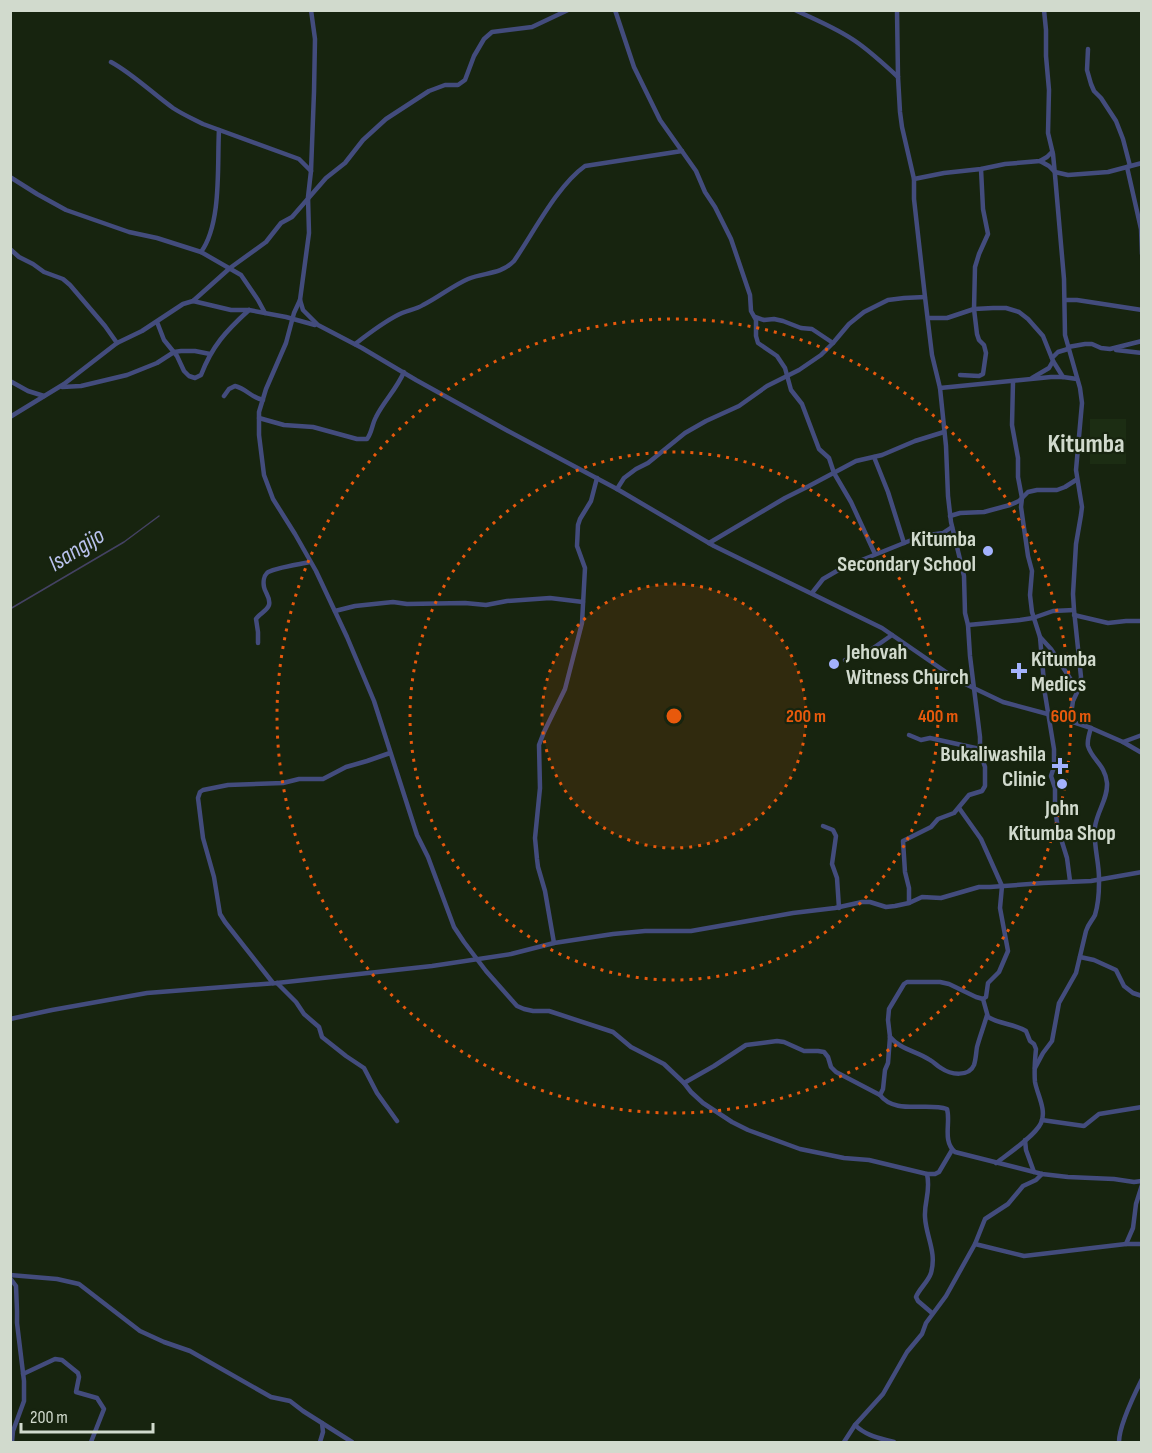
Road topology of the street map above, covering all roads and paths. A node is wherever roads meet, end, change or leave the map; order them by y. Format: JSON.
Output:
{"nodes":[{"id":1,"x":311,"y":10,"type":"edge"},
{"id":2,"x":568,"y":10,"type":"edge"},
{"id":3,"x":615,"y":10,"type":"edge"},
{"id":4,"x":795,"y":10,"type":"edge"},
{"id":5,"x":897,"y":10,"type":"edge"},
{"id":6,"x":1044,"y":10,"type":"edge"},
{"id":7,"x":1088,"y":49,"type":"dead end"},
{"id":8,"x":111,"y":62,"type":"dead end"},
{"id":9,"x":898,"y":77,"type":"junction"},
{"id":10,"x":219,"y":130,"type":"junction"},
{"id":11,"x":682,"y":151,"type":"junction"},
{"id":12,"x":1052,"y":152,"type":"junction"},
{"id":13,"x":1040,"y":161,"type":"junction"},
{"id":14,"x":1142,"y":163,"type":"edge"},
{"id":15,"x":1129,"y":167,"type":"junction"},
{"id":16,"x":981,"y":169,"type":"junction"},
{"id":17,"x":311,"y":171,"type":"junction"},
{"id":18,"x":1055,"y":172,"type":"junction"},
{"id":19,"x":10,"y":177,"type":"edge"},
{"id":20,"x":914,"y":179,"type":"junction"},
{"id":21,"x":308,"y":197,"type":"junction"},
{"id":22,"x":10,"y":249,"type":"edge"},
{"id":23,"x":201,"y":252,"type":"junction"},
{"id":24,"x":1142,"y":254,"type":"edge"},
{"id":25,"x":230,"y":268,"type":"junction"},
{"id":26,"x":206,"y":289,"type":"junction"},
{"id":27,"x":925,"y":297,"type":"junction"},
{"id":28,"x":300,"y":300,"type":"junction"},
{"id":29,"x":1065,"y":300,"type":"junction"},
{"id":30,"x":193,"y":301,"type":"junction"},
{"id":31,"x":208,"y":304,"type":"junction"},
{"id":32,"x":974,"y":309,"type":"junction"},
{"id":33,"x":249,"y":310,"type":"junction"},
{"id":34,"x":1142,"y":310,"type":"edge"},
{"id":35,"x":265,"y":313,"type":"junction"},
{"id":36,"x":755,"y":317,"type":"junction"},
{"id":37,"x":293,"y":318,"type":"junction"},
{"id":38,"x":928,"y":318,"type":"junction"},
{"id":39,"x":157,"y":322,"type":"junction"},
{"id":40,"x":318,"y":326,"type":"junction"},
{"id":41,"x":1142,"y":341,"type":"edge"},
{"id":42,"x":117,"y":343,"type":"junction"},
{"id":43,"x":833,"y":343,"type":"junction"},
{"id":44,"x":355,"y":344,"type":"junction"},
{"id":45,"x":1068,"y":348,"type":"junction"},
{"id":46,"x":1110,"y":349,"type":"junction"},
{"id":47,"x":174,"y":352,"type":"junction"},
{"id":48,"x":1142,"y":353,"type":"edge"},
{"id":49,"x":210,"y":354,"type":"junction"},
{"id":50,"x":1053,"y":360,"type":"junction"},
{"id":51,"x":404,"y":372,"type":"junction"},
{"id":52,"x":788,"y":375,"type":"junction"},
{"id":53,"x":960,"y":375,"type":"dead end"},
{"id":54,"x":1063,"y":377,"type":"junction"},
{"id":55,"x":1077,"y":379,"type":"junction"},
{"id":56,"x":1029,"y":380,"type":"junction"},
{"id":57,"x":10,"y":381,"type":"edge"},
{"id":58,"x":1013,"y":382,"type":"junction"},
{"id":59,"x":59,"y":387,"type":"junction"},
{"id":60,"x":940,"y":388,"type":"junction"},
{"id":61,"x":44,"y":396,"type":"junction"},
{"id":62,"x":224,"y":396,"type":"dead end"},
{"id":63,"x":263,"y":400,"type":"junction"},
{"id":64,"x":10,"y":417,"type":"edge"},
{"id":65,"x":259,"y":418,"type":"junction"},
{"id":66,"x":944,"y":432,"type":"junction"},
{"id":67,"x":874,"y":457,"type":"junction"},
{"id":68,"x":834,"y":473,"type":"junction"},
{"id":69,"x":597,"y":478,"type":"junction"},
{"id":70,"x":1076,"y":480,"type":"junction"},
{"id":71,"x":617,"y":489,"type":"junction"},
{"id":72,"x":1022,"y":498,"type":"junction"},
{"id":73,"x":951,"y":516,"type":"junction"},
{"id":74,"x":952,"y":527,"type":"junction"},
{"id":75,"x":709,"y":543,"type":"junction"},
{"id":76,"x":904,"y":543,"type":"junction"},
{"id":77,"x":875,"y":554,"type":"junction"},
{"id":78,"x":310,"y":562,"type":"junction"},
{"id":79,"x":812,"y":593,"type":"junction"},
{"id":80,"x":583,"y":602,"type":"junction"},
{"id":81,"x":335,"y":611,"type":"junction"},
{"id":82,"x":1074,"y":613,"type":"junction"},
{"id":83,"x":1033,"y":618,"type":"junction"},
{"id":84,"x":1142,"y":621,"type":"edge"},
{"id":85,"x":968,"y":627,"type":"junction"},
{"id":86,"x":892,"y":635,"type":"junction"},
{"id":87,"x":1040,"y":637,"type":"junction"},
{"id":88,"x":258,"y":643,"type":"dead end"},
{"id":89,"x":845,"y":660,"type":"dead end"},
{"id":90,"x":974,"y":688,"type":"junction"},
{"id":91,"x":1077,"y":689,"type":"junction"},
{"id":92,"x":1049,"y":714,"type":"junction"},
{"id":93,"x":1070,"y":721,"type":"junction"},
{"id":94,"x":1091,"y":728,"type":"junction"},
{"id":95,"x":909,"y":735,"type":"dead end"},
{"id":96,"x":1142,"y":735,"type":"edge"},
{"id":97,"x":1123,"y":742,"type":"junction"},
{"id":98,"x":980,"y":749,"type":"junction"},
{"id":99,"x":390,"y":753,"type":"junction"},
{"id":100,"x":1142,"y":753,"type":"edge"},
{"id":101,"x":958,"y":808,"type":"junction"},
{"id":102,"x":823,"y":826,"type":"dead end"},
{"id":103,"x":1142,"y":872,"type":"edge"},
{"id":104,"x":1099,"y":880,"type":"junction"},
{"id":105,"x":1070,"y":881,"type":"junction"},
{"id":106,"x":1002,"y":886,"type":"junction"},
{"id":107,"x":909,"y":903,"type":"junction"},
{"id":108,"x":839,"y":908,"type":"junction"},
{"id":109,"x":554,"y":943,"type":"junction"},
{"id":110,"x":1080,"y":957,"type":"junction"},
{"id":111,"x":478,"y":959,"type":"junction"},
{"id":112,"x":275,"y":983,"type":"junction"},
{"id":113,"x":1142,"y":996,"type":"edge"},
{"id":114,"x":983,"y":999,"type":"junction"},
{"id":115,"x":987,"y":1014,"type":"junction"},
{"id":116,"x":10,"y":1019,"type":"edge"},
{"id":117,"x":890,"y":1036,"type":"junction"},
{"id":118,"x":1035,"y":1068,"type":"junction"},
{"id":119,"x":684,"y":1083,"type":"junction"},
{"id":120,"x":880,"y":1095,"type":"junction"},
{"id":121,"x":1142,"y":1107,"type":"edge"},
{"id":122,"x":1042,"y":1120,"type":"junction"},
{"id":123,"x":397,"y":1121,"type":"dead end"},
{"id":124,"x":1024,"y":1140,"type":"junction"},
{"id":125,"x":952,"y":1150,"type":"junction"},
{"id":126,"x":996,"y":1163,"type":"junction"},
{"id":127,"x":1034,"y":1172,"type":"junction"},
{"id":128,"x":927,"y":1174,"type":"junction"},
{"id":129,"x":1042,"y":1174,"type":"junction"},
{"id":130,"x":1142,"y":1183,"type":"edge"},
{"id":131,"x":975,"y":1244,"type":"junction"},
{"id":132,"x":1126,"y":1244,"type":"junction"},
{"id":133,"x":1142,"y":1244,"type":"edge"},
{"id":134,"x":10,"y":1277,"type":"edge"},
{"id":135,"x":932,"y":1313,"type":"junction"},
{"id":136,"x":23,"y":1374,"type":"junction"},
{"id":137,"x":1142,"y":1379,"type":"edge"},
{"id":138,"x":322,"y":1423,"type":"junction"},
{"id":139,"x":855,"y":1425,"type":"junction"},
{"id":140,"x":12,"y":1443,"type":"edge"},
{"id":141,"x":91,"y":1443,"type":"edge"},
{"id":142,"x":320,"y":1443,"type":"edge"},
{"id":143,"x":352,"y":1443,"type":"edge"},
{"id":144,"x":844,"y":1443,"type":"edge"},
{"id":145,"x":894,"y":1443,"type":"edge"},
{"id":146,"x":1119,"y":1443,"type":"edge"}],
"edges":[{"from":1,"to":17,"type":"street"},
{"from":2,"to":21,"type":"street"},
{"from":3,"to":11,"type":"street"},
{"from":4,"to":9,"type":"street"},
{"from":5,"to":9,"type":"street"},
{"from":6,"to":12,"type":"street"},
{"from":7,"to":15,"type":"street"},
{"from":8,"to":10,"type":"street"},
{"from":9,"to":20,"type":"street"},
{"from":10,"to":17,"type":"street"},
{"from":10,"to":23,"type":"street"},
{"from":11,"to":36,"type":"street"},
{"from":11,"to":44,"type":"street"},
{"from":12,"to":13,"type":"street"},
{"from":12,"to":18,"type":"street"},
{"from":13,"to":16,"type":"street"},
{"from":13,"to":18,"type":"street"},
{"from":14,"to":15,"type":"street"},
{"from":15,"to":18,"type":"street"},
{"from":15,"to":24,"type":"street"},
{"from":16,"to":20,"type":"street"},
{"from":16,"to":32,"type":"street"},
{"from":17,"to":21,"type":"street"},
{"from":18,"to":29,"type":"street"},
{"from":19,"to":23,"type":"street"},
{"from":20,"to":27,"type":"street"},
{"from":21,"to":25,"type":"street"},
{"from":21,"to":28,"type":"street"},
{"from":22,"to":42,"type":"street"},
{"from":23,"to":25,"type":"street"},
{"from":25,"to":26,"type":"street"},
{"from":25,"to":35,"type":"street"},
{"from":26,"to":30,"type":"street"},
{"from":26,"to":31,"type":"street"},
{"from":27,"to":38,"type":"street"},
{"from":27,"to":43,"type":"street"},
{"from":28,"to":37,"type":"street"},
{"from":28,"to":40,"type":"street"},
{"from":29,"to":34,"type":"street"},
{"from":29,"to":45,"type":"street"},
{"from":30,"to":31,"type":"street"},
{"from":30,"to":39,"type":"street"},
{"from":31,"to":33,"type":"street"},
{"from":32,"to":38,"type":"street"},
{"from":32,"to":50,"type":"street"},
{"from":32,"to":53,"type":"street"},
{"from":33,"to":35,"type":"street"},
{"from":33,"to":49,"type":"street"},
{"from":35,"to":37,"type":"street"},
{"from":36,"to":43,"type":"street"},
{"from":36,"to":52,"type":"street"},
{"from":37,"to":40,"type":"street"},
{"from":37,"to":63,"type":"street"},
{"from":38,"to":60,"type":"street"},
{"from":39,"to":42,"type":"street"},
{"from":39,"to":47,"type":"street"},
{"from":40,"to":44,"type":"street"},
{"from":41,"to":46,"type":"street"},
{"from":42,"to":59,"type":"street"},
{"from":43,"to":52,"type":"street"},
{"from":44,"to":51,"type":"street"},
{"from":45,"to":46,"type":"street"},
{"from":45,"to":50,"type":"street"},
{"from":45,"to":55,"type":"street"},
{"from":46,"to":48,"type":"street"},
{"from":47,"to":49,"type":"street"},
{"from":47,"to":49,"type":"street"},
{"from":47,"to":59,"type":"street"},
{"from":50,"to":54,"type":"street"},
{"from":50,"to":56,"type":"street"},
{"from":51,"to":65,"type":"street"},
{"from":51,"to":69,"type":"street"},
{"from":52,"to":68,"type":"street"},
{"from":52,"to":71,"type":"street"},
{"from":54,"to":55,"type":"street"},
{"from":54,"to":56,"type":"street"},
{"from":55,"to":70,"type":"street"},
{"from":56,"to":58,"type":"street"},
{"from":57,"to":61,"type":"street"},
{"from":58,"to":60,"type":"street"},
{"from":58,"to":72,"type":"street"},
{"from":59,"to":61,"type":"street"},
{"from":60,"to":66,"type":"street"},
{"from":61,"to":64,"type":"street"},
{"from":62,"to":63,"type":"street"},
{"from":63,"to":65,"type":"street"},
{"from":65,"to":78,"type":"street"},
{"from":66,"to":67,"type":"street"},
{"from":66,"to":73,"type":"street"},
{"from":67,"to":68,"type":"street"},
{"from":67,"to":76,"type":"street"},
{"from":68,"to":75,"type":"street"},
{"from":68,"to":77,"type":"street"},
{"from":69,"to":71,"type":"street"},
{"from":69,"to":80,"type":"street"},
{"from":70,"to":72,"type":"street"},
{"from":70,"to":82,"type":"street"},
{"from":71,"to":75,"type":"street"},
{"from":72,"to":73,"type":"street"},
{"from":72,"to":83,"type":"street"},
{"from":73,"to":74,"type":"street"},
{"from":74,"to":76,"type":"street"},
{"from":74,"to":85,"type":"street"},
{"from":75,"to":79,"type":"street"},
{"from":76,"to":77,"type":"street"},
{"from":77,"to":79,"type":"street"},
{"from":78,"to":81,"type":"street"},
{"from":78,"to":88,"type":"street"},
{"from":79,"to":86,"type":"street"},
{"from":80,"to":81,"type":"street"},
{"from":80,"to":109,"type":"street"},
{"from":81,"to":99,"type":"street"},
{"from":82,"to":83,"type":"street"},
{"from":82,"to":84,"type":"street"},
{"from":82,"to":91,"type":"street"},
{"from":83,"to":85,"type":"street"},
{"from":83,"to":87,"type":"street"},
{"from":85,"to":90,"type":"street"},
{"from":86,"to":89,"type":"street"},
{"from":86,"to":90,"type":"street"},
{"from":87,"to":91,"type":"street"},
{"from":87,"to":92,"type":"street"},
{"from":90,"to":92,"type":"street"},
{"from":90,"to":98,"type":"street"},
{"from":91,"to":93,"type":"street"},
{"from":92,"to":93,"type":"street"},
{"from":92,"to":105,"type":"street"},
{"from":93,"to":94,"type":"street"},
{"from":94,"to":97,"type":"street"},
{"from":94,"to":104,"type":"street"},
{"from":95,"to":98,"type":"street"},
{"from":96,"to":97,"type":"street"},
{"from":97,"to":100,"type":"street"},
{"from":98,"to":101,"type":"street"},
{"from":99,"to":111,"type":"street"},
{"from":99,"to":112,"type":"street"},
{"from":101,"to":106,"type":"street"},
{"from":101,"to":107,"type":"street"},
{"from":102,"to":108,"type":"street"},
{"from":103,"to":104,"type":"street"},
{"from":104,"to":105,"type":"street"},
{"from":104,"to":110,"type":"street"},
{"from":105,"to":106,"type":"street"},
{"from":106,"to":107,"type":"street"},
{"from":106,"to":114,"type":"street"},
{"from":107,"to":108,"type":"street"},
{"from":108,"to":109,"type":"street"},
{"from":109,"to":111,"type":"street"},
{"from":110,"to":113,"type":"street"},
{"from":110,"to":118,"type":"street"},
{"from":111,"to":112,"type":"street"},
{"from":111,"to":119,"type":"street"},
{"from":112,"to":116,"type":"street"},
{"from":112,"to":123,"type":"street"},
{"from":114,"to":115,"type":"street"},
{"from":114,"to":117,"type":"street"},
{"from":115,"to":117,"type":"street"},
{"from":115,"to":118,"type":"street"},
{"from":117,"to":120,"type":"street"},
{"from":118,"to":122,"type":"street"},
{"from":119,"to":120,"type":"street"},
{"from":119,"to":128,"type":"street"},
{"from":120,"to":125,"type":"street"},
{"from":121,"to":122,"type":"street"},
{"from":122,"to":124,"type":"street"},
{"from":124,"to":126,"type":"street"},
{"from":124,"to":127,"type":"street"},
{"from":125,"to":126,"type":"street"},
{"from":125,"to":128,"type":"street"},
{"from":126,"to":127,"type":"street"},
{"from":127,"to":129,"type":"street"},
{"from":128,"to":135,"type":"street"},
{"from":129,"to":130,"type":"street"},
{"from":129,"to":131,"type":"street"},
{"from":130,"to":132,"type":"street"},
{"from":131,"to":132,"type":"street"},
{"from":131,"to":135,"type":"street"},
{"from":132,"to":133,"type":"street"},
{"from":134,"to":136,"type":"street"},
{"from":134,"to":138,"type":"street"},
{"from":135,"to":139,"type":"street"},
{"from":136,"to":140,"type":"street"},
{"from":136,"to":141,"type":"street"},
{"from":137,"to":146,"type":"street"},
{"from":138,"to":142,"type":"street"},
{"from":138,"to":143,"type":"street"},
{"from":139,"to":144,"type":"street"},
{"from":139,"to":145,"type":"street"}]}
